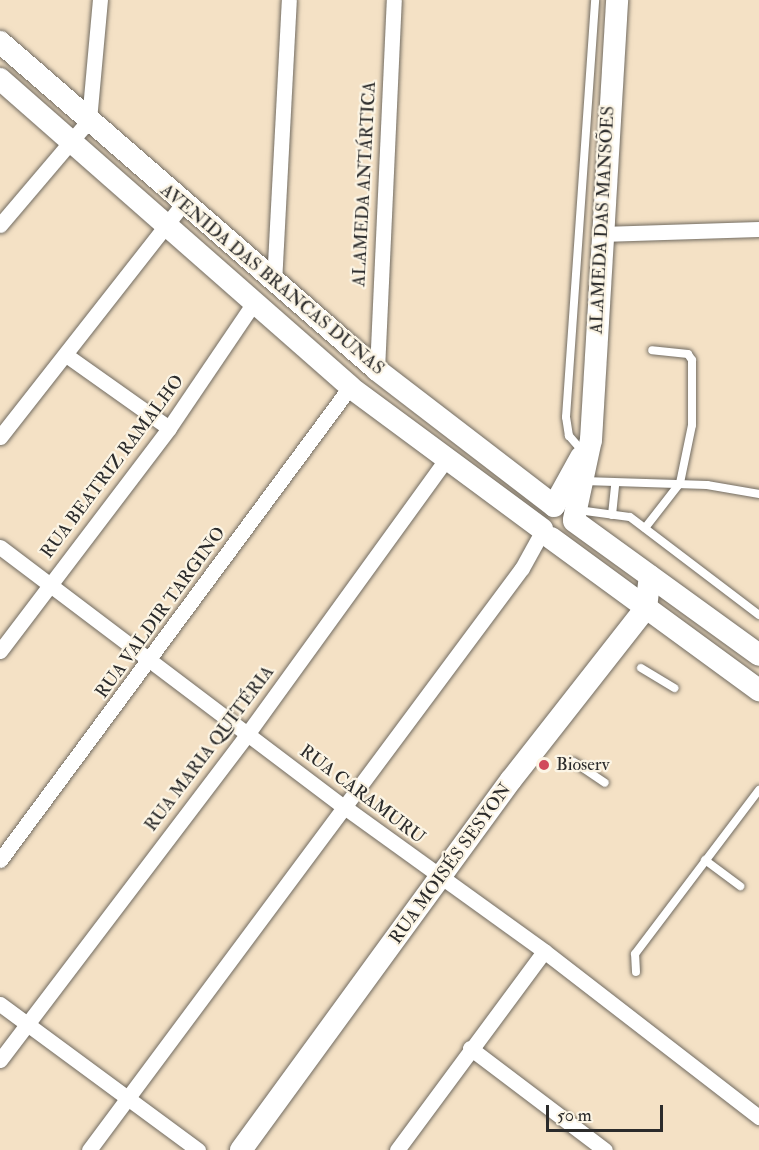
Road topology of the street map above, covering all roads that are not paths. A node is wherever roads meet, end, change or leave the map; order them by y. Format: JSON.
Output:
{"nodes":[{"id":1,"x":100,"y":0,"type":"edge"},
{"id":2,"x":289,"y":0,"type":"edge"},
{"id":3,"x":394,"y":0,"type":"edge"},
{"id":4,"x":595,"y":0,"type":"edge"},
{"id":5,"x":617,"y":0,"type":"edge"},
{"id":6,"x":0,"y":42,"type":"edge"},
{"id":7,"x":0,"y":79,"type":"edge"},
{"id":8,"x":88,"y":120,"type":"junction"},
{"id":9,"x":70,"y":144,"type":"junction"},
{"id":10,"x":182,"y":205,"type":"junction"},
{"id":11,"x":0,"y":225,"type":"edge"},
{"id":12,"x":164,"y":226,"type":"junction"},
{"id":13,"x":759,"y":229,"type":"edge"},
{"id":14,"x":601,"y":234,"type":"junction"},
{"id":15,"x":273,"y":283,"type":"junction"},
{"id":16,"x":253,"y":304,"type":"junction"},
{"id":17,"x":652,"y":350,"type":"dead end"},
{"id":18,"x":66,"y":355,"type":"junction"},
{"id":19,"x":377,"y":370,"type":"junction"},
{"id":20,"x":350,"y":387,"type":"junction"},
{"id":21,"x":169,"y":428,"type":"junction"},
{"id":22,"x":0,"y":437,"type":"edge"},
{"id":23,"x":587,"y":450,"type":"junction"},
{"id":24,"x":447,"y":458,"type":"junction"},
{"id":25,"x":575,"y":480,"type":"junction"},
{"id":26,"x":615,"y":483,"type":"junction"},
{"id":27,"x":680,"y":483,"type":"junction"},
{"id":28,"x":529,"y":486,"type":"junction"},
{"id":29,"x":759,"y":494,"type":"edge"},
{"id":30,"x":567,"y":512,"type":"junction"},
{"id":31,"x":612,"y":515,"type":"junction"},
{"id":32,"x":645,"y":528,"type":"junction"},
{"id":33,"x":547,"y":534,"type":"junction"},
{"id":34,"x":0,"y":547,"type":"edge"},
{"id":35,"x":650,"y":576,"type":"junction"},
{"id":36,"x":49,"y":584,"type":"junction"},
{"id":37,"x":646,"y":608,"type":"junction"},
{"id":38,"x":759,"y":615,"type":"edge"},
{"id":39,"x":0,"y":651,"type":"edge"},
{"id":40,"x":756,"y":653,"type":"edge"},
{"id":41,"x":151,"y":660,"type":"junction"},
{"id":42,"x":641,"y":668,"type":"dead end"},
{"id":43,"x":736,"y":673,"type":"junction"},
{"id":44,"x":674,"y":688,"type":"dead end"},
{"id":45,"x":759,"y":690,"type":"edge"},
{"id":46,"x":248,"y":733,"type":"junction"},
{"id":47,"x":574,"y":762,"type":"dead end"},
{"id":48,"x":605,"y":783,"type":"dead end"},
{"id":49,"x":759,"y":790,"type":"edge"},
{"id":50,"x":343,"y":806,"type":"junction"},
{"id":51,"x":0,"y":860,"type":"edge"},
{"id":52,"x":705,"y":860,"type":"junction"},
{"id":53,"x":442,"y":879,"type":"junction"},
{"id":54,"x":740,"y":886,"type":"dead end"},
{"id":55,"x":544,"y":951,"type":"junction"},
{"id":56,"x":636,"y":972,"type":"dead end"},
{"id":57,"x":0,"y":1004,"type":"edge"},
{"id":58,"x":26,"y":1025,"type":"junction"},
{"id":59,"x":470,"y":1048,"type":"junction"},
{"id":60,"x":0,"y":1060,"type":"edge"},
{"id":61,"x":127,"y":1100,"type":"junction"},
{"id":62,"x":759,"y":1117,"type":"edge"},
{"id":63,"x":399,"y":1149,"type":"edge"},
{"id":64,"x":89,"y":1150,"type":"edge"},
{"id":65,"x":198,"y":1150,"type":"edge"},
{"id":66,"x":241,"y":1150,"type":"edge"},
{"id":67,"x":605,"y":1150,"type":"edge"}],
"edges":[{"from":1,"to":8,"type":"street"},
{"from":2,"to":15,"type":"street"},
{"from":3,"to":19,"type":"street","name":"ALAMEDA ANTÁRTICA"},
{"from":4,"to":23,"type":"lane"},
{"from":5,"to":14,"type":"main road","name":"ALAMEDA DAS MANSÕES"},
{"from":6,"to":8,"type":"main road","name":"AVENIDA DAS BRANCAS DUNAS"},
{"from":7,"to":9,"type":"main road","name":"AVENIDA DAS BRANCAS DUNAS"},
{"from":8,"to":9,"type":"street"},
{"from":8,"to":10,"type":"main road","name":"AVENIDA DAS BRANCAS DUNAS"},
{"from":9,"to":11,"type":"street"},
{"from":9,"to":12,"type":"main road","name":"AVENIDA DAS BRANCAS DUNAS"},
{"from":10,"to":12,"type":"street"},
{"from":10,"to":15,"type":"main road","name":"AVENIDA DAS BRANCAS DUNAS"},
{"from":12,"to":16,"type":"main road","name":"AVENIDA DAS BRANCAS DUNAS"},
{"from":12,"to":18,"type":"street"},
{"from":13,"to":14,"type":"street"},
{"from":14,"to":23,"type":"main road","name":"ALAMEDA DAS MANSÕES"},
{"from":15,"to":19,"type":"main road","name":"AVENIDA DAS BRANCAS DUNAS"},
{"from":16,"to":20,"type":"main road","name":"AVENIDA DAS BRANCAS DUNAS"},
{"from":16,"to":21,"type":"street","name":"RUA BEATRIZ RAMALHO"},
{"from":17,"to":27,"type":"lane"},
{"from":18,"to":21,"type":"street"},
{"from":18,"to":22,"type":"street"},
{"from":19,"to":28,"type":"main road","name":"AVENIDA DAS BRANCAS DUNAS"},
{"from":20,"to":24,"type":"main road","name":"AVENIDA DAS BRANCAS DUNAS"},
{"from":20,"to":41,"type":"street","name":"RUA VALDIR TARGINO"},
{"from":21,"to":36,"type":"street","name":"RUA BEATRIZ RAMALHO"},
{"from":23,"to":25,"type":"main road","name":"ALAMEDA DAS MANSÕES"},
{"from":24,"to":33,"type":"main road","name":"AVENIDA DAS BRANCAS DUNAS"},
{"from":24,"to":46,"type":"street","name":"RUA MARIA QUITÉRIA"},
{"from":25,"to":26,"type":"lane"},
{"from":25,"to":28,"type":"main road"},
{"from":25,"to":30,"type":"main road","name":"ALAMEDA DAS MANSÕES"},
{"from":26,"to":27,"type":"lane"},
{"from":26,"to":31,"type":"lane"},
{"from":27,"to":29,"type":"lane"},
{"from":27,"to":32,"type":"lane"},
{"from":28,"to":30,"type":"main road","name":"AVENIDA DAS BRANCAS DUNAS"},
{"from":30,"to":31,"type":"lane"},
{"from":30,"to":33,"type":"main road"},
{"from":30,"to":33,"type":"main road","name":"ALAMEDA DAS MANSÕES"},
{"from":30,"to":35,"type":"main road","name":"AVENIDA DAS BRANCAS DUNAS"},
{"from":31,"to":32,"type":"lane"},
{"from":32,"to":38,"type":"lane"},
{"from":33,"to":37,"type":"main road","name":"AVENIDA DAS BRANCAS DUNAS"},
{"from":33,"to":50,"type":"street"},
{"from":34,"to":36,"type":"street","name":"RUA CARAMURU"},
{"from":35,"to":37,"type":"main road"},
{"from":35,"to":40,"type":"main road","name":"AVENIDA DAS BRANCAS DUNAS"},
{"from":36,"to":39,"type":"street","name":"RUA BEATRIZ RAMALHO"},
{"from":36,"to":41,"type":"street","name":"RUA CARAMURU"},
{"from":37,"to":43,"type":"main road","name":"AVENIDA DAS BRANCAS DUNAS"},
{"from":37,"to":53,"type":"main road","name":"RUA MOISÉS SESYON"},
{"from":40,"to":43,"type":"main road"},
{"from":41,"to":46,"type":"street","name":"RUA CARAMURU"},
{"from":41,"to":51,"type":"street","name":"RUA VALDIR TARGINO"},
{"from":42,"to":44,"type":"lane"},
{"from":43,"to":45,"type":"main road","name":"AVENIDA DAS BRANCAS DUNAS"},
{"from":46,"to":50,"type":"street","name":"RUA CARAMURU"},
{"from":46,"to":58,"type":"street","name":"RUA MARIA QUITÉRIA"},
{"from":47,"to":48,"type":"lane"},
{"from":49,"to":52,"type":"lane"},
{"from":50,"to":53,"type":"street","name":"RUA CARAMURU"},
{"from":50,"to":61,"type":"street"},
{"from":52,"to":54,"type":"lane"},
{"from":52,"to":56,"type":"lane"},
{"from":53,"to":55,"type":"street","name":"RUA CARAMURU"},
{"from":53,"to":66,"type":"main road","name":"RUA MOISÉS SESYON"},
{"from":55,"to":59,"type":"street"},
{"from":55,"to":62,"type":"street","name":"RUA CARAMURU"},
{"from":57,"to":58,"type":"street"},
{"from":58,"to":60,"type":"street","name":"RUA MARIA QUITÉRIA"},
{"from":58,"to":61,"type":"street"},
{"from":59,"to":63,"type":"street"},
{"from":59,"to":67,"type":"street"},
{"from":61,"to":64,"type":"street"},
{"from":61,"to":65,"type":"street"}]}
